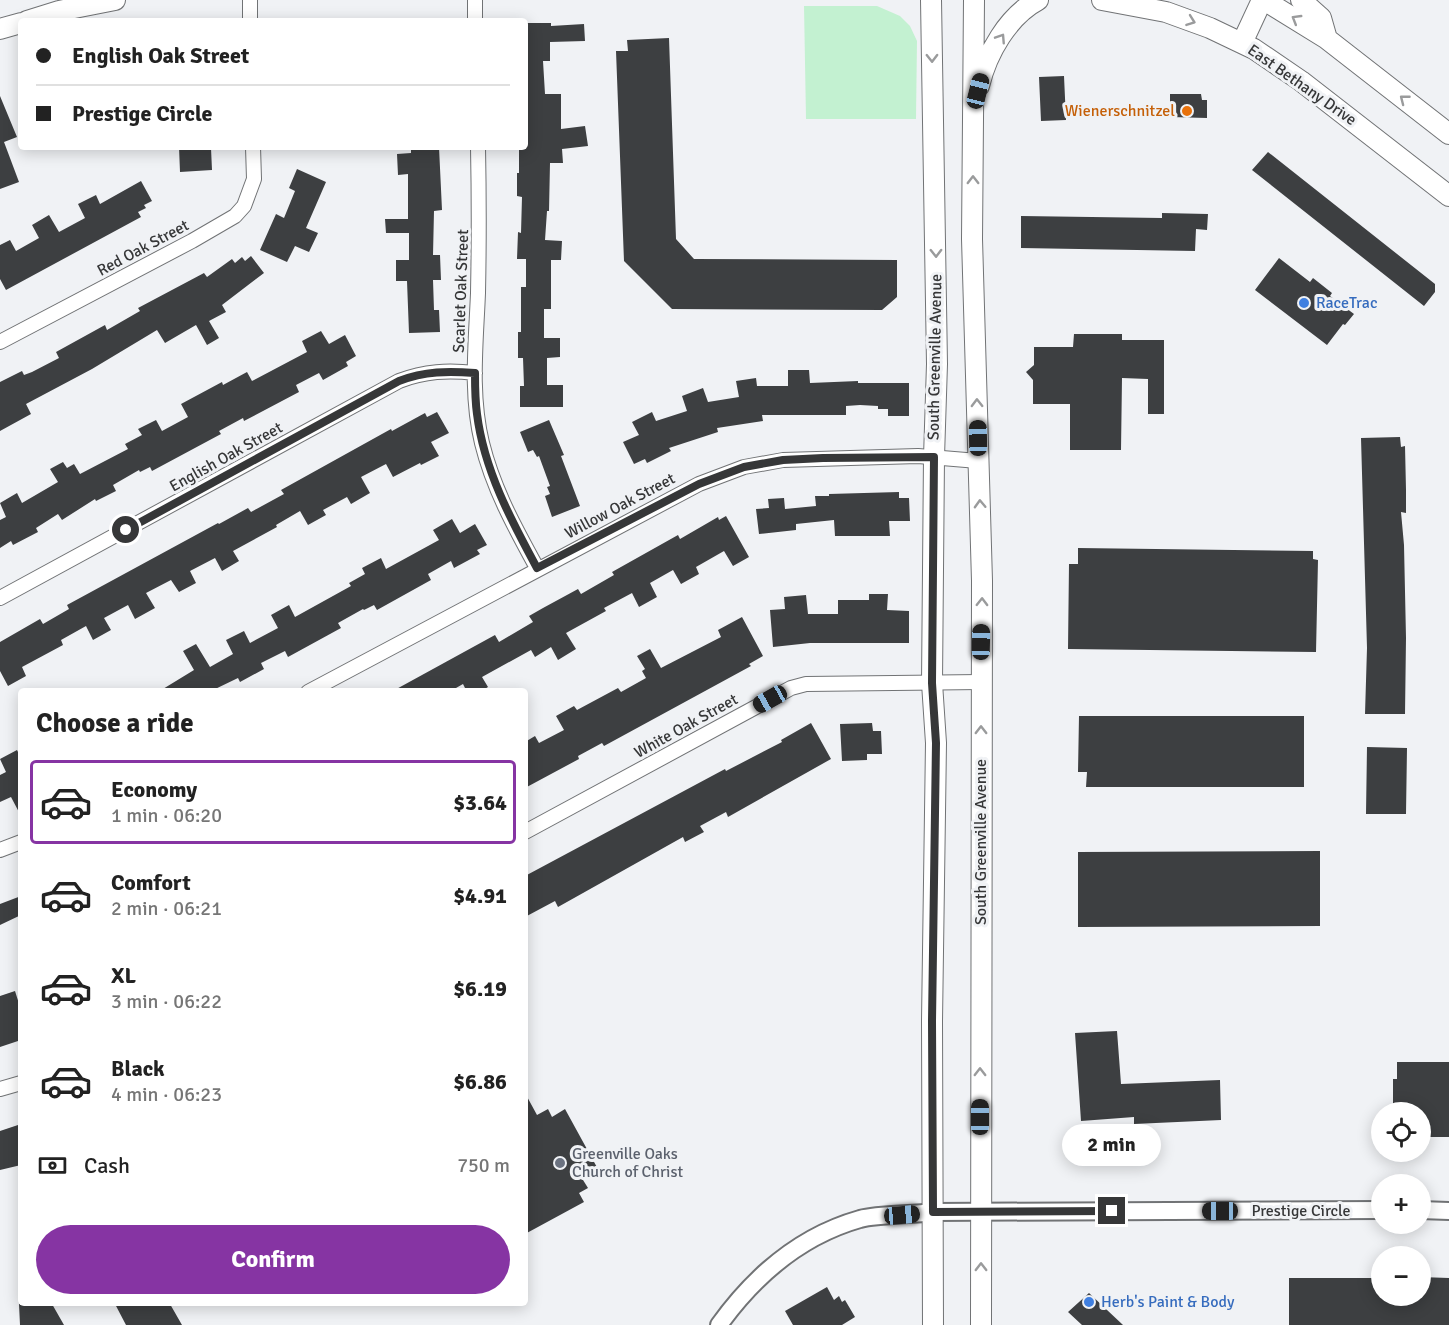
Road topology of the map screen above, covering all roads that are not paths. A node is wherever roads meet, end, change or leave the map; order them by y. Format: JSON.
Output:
{"nodes":[{"id":1,"x":115,"y":0,"type":"edge"},
{"id":2,"x":250,"y":0,"type":"edge"},
{"id":3,"x":475,"y":0,"type":"edge"},
{"id":4,"x":931,"y":0,"type":"edge"},
{"id":5,"x":974,"y":0,"type":"edge"},
{"id":6,"x":1038,"y":0,"type":"edge"},
{"id":7,"x":1102,"y":0,"type":"edge"},
{"id":8,"x":1263,"y":0,"type":"edge"},
{"id":9,"x":1301,"y":0,"type":"edge"},
{"id":10,"x":84,"y":3,"type":"edge"},
{"id":11,"x":36,"y":18,"type":"edge"},
{"id":12,"x":250,"y":18,"type":"edge"},
{"id":13,"x":476,"y":18,"type":"edge"},
{"id":14,"x":18,"y":24,"type":"edge"},
{"id":15,"x":0,"y":29,"type":"edge"},
{"id":16,"x":1327,"y":39,"type":"junction"},
{"id":17,"x":1242,"y":43,"type":"junction"},
{"id":18,"x":973,"y":112,"type":"junction"},
{"id":19,"x":1449,"y":134,"type":"edge"},
{"id":20,"x":253,"y":150,"type":"edge"},
{"id":21,"x":478,"y":150,"type":"edge"},
{"id":22,"x":1449,"y":196,"type":"edge"},
{"id":23,"x":0,"y":342,"type":"edge"},
{"id":24,"x":475,"y":373,"type":"junction"},
{"id":25,"x":934,"y":457,"type":"junction"},
{"id":26,"x":978,"y":461,"type":"junction"},
{"id":27,"x":537,"y":568,"type":"junction"},
{"id":28,"x":0,"y":598,"type":"edge"},
{"id":29,"x":981,"y":682,"type":"junction"},
{"id":30,"x":932,"y":683,"type":"junction"},
{"id":31,"x":315,"y":688,"type":"edge"},
{"id":32,"x":528,"y":830,"type":"edge"},
{"id":33,"x":18,"y":843,"type":"edge"},
{"id":34,"x":0,"y":850,"type":"edge"},
{"id":35,"x":18,"y":1084,"type":"edge"},
{"id":36,"x":0,"y":1089,"type":"edge"},
{"id":37,"x":1371,"y":1210,"type":"edge"},
{"id":38,"x":1431,"y":1210,"type":"edge"},
{"id":39,"x":1449,"y":1211,"type":"edge"},
{"id":40,"x":933,"y":1212,"type":"junction"},
{"id":41,"x":981,"y":1212,"type":"junction"},
{"id":42,"x":719,"y":1325,"type":"edge"},
{"id":43,"x":933,"y":1325,"type":"edge"},
{"id":44,"x":981,"y":1325,"type":"edge"}],
"edges":[{"from":1,"to":10,"type":"main road"},
{"from":2,"to":12,"type":"street"},
{"from":3,"to":13,"type":"street"},
{"from":4,"to":25,"type":"main road","name":"South Greenville Avenue","one_way":true},
{"from":5,"to":18,"type":"main road","name":"South Greenville Avenue"},
{"from":18,"to":6,"type":"main road","one_way":true},
{"from":7,"to":17,"type":"main road","name":"East Bethany Drive","one_way":true},
{"from":16,"to":8,"type":"main road","one_way":true},
{"from":8,"to":17,"type":"main road"},
{"from":9,"to":16,"type":"main road"},
{"from":10,"to":11,"type":"main road"},
{"from":14,"to":15,"type":"main road"},
{"from":19,"to":16,"type":"main road","one_way":true},
{"from":17,"to":22,"type":"main road","name":"East Bethany Drive"},
{"from":26,"to":18,"type":"main road","name":"South Greenville Avenue","one_way":true},
{"from":20,"to":23,"type":"street","name":"Red Oak Street"},
{"from":21,"to":24,"type":"street","name":"Scarlet Oak Street"},
{"from":24,"to":27,"type":"street","name":"Scarlet Oak Street"},
{"from":24,"to":28,"type":"street","name":"English Oak Street"},
{"from":25,"to":26,"type":"street","name":"Willow Oak Street"},
{"from":25,"to":27,"type":"street","name":"Willow Oak Street"},
{"from":25,"to":30,"type":"main road","name":"South Greenville Avenue"},
{"from":29,"to":26,"type":"main road","name":"South Greenville Avenue","one_way":true},
{"from":27,"to":31,"type":"street","name":"Willow Oak Street"},
{"from":29,"to":30,"type":"street","name":"White Oak Street"},
{"from":41,"to":29,"type":"main road","name":"South Greenville Avenue","one_way":true},
{"from":30,"to":32,"type":"street","name":"White Oak Street"},
{"from":30,"to":40,"type":"main road","name":"South Greenville Avenue"},
{"from":33,"to":34,"type":"street"},
{"from":35,"to":36,"type":"street"},
{"from":37,"to":41,"type":"street","name":"Prestige Circle"},
{"from":38,"to":39,"type":"street"},
{"from":40,"to":41,"type":"street","name":"Prestige Circle"},
{"from":40,"to":42,"type":"street","name":"Prestige Circle"},
{"from":40,"to":43,"type":"main road","name":"South Greenville Avenue"},
{"from":44,"to":41,"type":"main road","name":"South Greenville Avenue","one_way":true}]}
